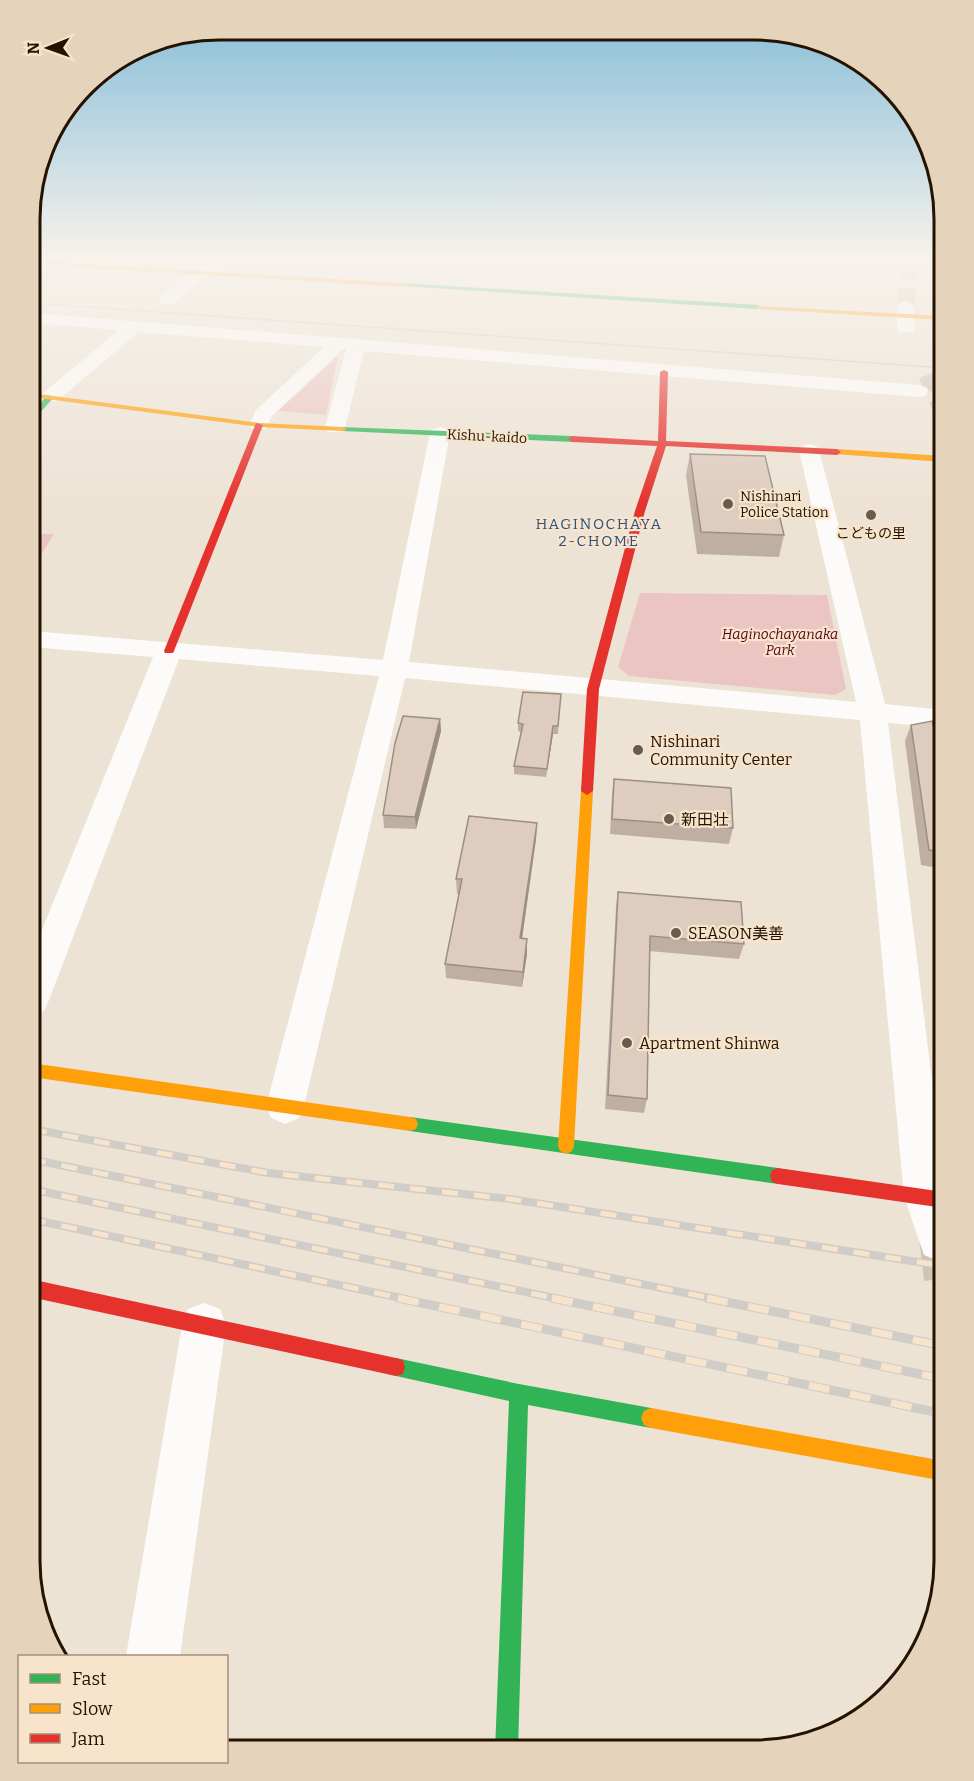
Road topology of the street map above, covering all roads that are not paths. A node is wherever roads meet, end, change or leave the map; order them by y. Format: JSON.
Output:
{"nodes":[{"id":1,"x":119,"y":338,"type":"edge"},
{"id":2,"x":266,"y":338,"type":"edge"},
{"id":3,"x":347,"y":345,"type":"junction"},
{"id":4,"x":663,"y":372,"type":"junction"},
{"id":5,"x":919,"y":391,"type":"dead end"},
{"id":6,"x":41,"y":396,"type":"edge"},
{"id":7,"x":260,"y":424,"type":"junction"},
{"id":8,"x":335,"y":428,"type":"junction"},
{"id":9,"x":441,"y":433,"type":"junction"},
{"id":10,"x":662,"y":444,"type":"junction"},
{"id":11,"x":809,"y":450,"type":"junction"},
{"id":12,"x":934,"y":458,"type":"edge"},
{"id":13,"x":40,"y":640,"type":"edge"},
{"id":14,"x":169,"y":651,"type":"junction"},
{"id":15,"x":394,"y":669,"type":"junction"},
{"id":16,"x":593,"y":689,"type":"junction"},
{"id":17,"x":873,"y":714,"type":"junction"},
{"id":18,"x":934,"y":718,"type":"edge"},
{"id":19,"x":40,"y":976,"type":"edge"},
{"id":20,"x":40,"y":1071,"type":"edge"},
{"id":21,"x":285,"y":1106,"type":"junction"},
{"id":22,"x":566,"y":1146,"type":"junction"},
{"id":23,"x":933,"y":1192,"type":"edge"},
{"id":24,"x":934,"y":1198,"type":"edge"},
{"id":25,"x":40,"y":1290,"type":"edge"},
{"id":26,"x":204,"y":1325,"type":"junction"},
{"id":27,"x":519,"y":1394,"type":"junction"},
{"id":28,"x":933,"y":1469,"type":"edge"},
{"id":29,"x":153,"y":1655,"type":"edge"},
{"id":30,"x":507,"y":1740,"type":"edge"}],
"edges":[{"from":1,"to":6,"type":"street"},
{"from":2,"to":3,"type":"street"},
{"from":3,"to":4,"type":"street"},
{"from":3,"to":7,"type":"street"},
{"from":3,"to":8,"type":"street"},
{"from":4,"to":5,"type":"street"},
{"from":4,"to":10,"type":"street"},
{"from":6,"to":7,"type":"street","name":"Kishu-kaido"},
{"from":7,"to":8,"type":"street","name":"Kishu-kaido"},
{"from":7,"to":14,"type":"street"},
{"from":8,"to":9,"type":"street","name":"Kishu-kaido"},
{"from":9,"to":10,"type":"street","name":"Kishu-kaido"},
{"from":9,"to":15,"type":"street"},
{"from":10,"to":11,"type":"street","name":"Kishu-kaido"},
{"from":10,"to":16,"type":"street"},
{"from":11,"to":12,"type":"street","name":"Kishu-kaido"},
{"from":11,"to":17,"type":"street"},
{"from":13,"to":14,"type":"street"},
{"from":14,"to":15,"type":"street"},
{"from":14,"to":19,"type":"street"},
{"from":15,"to":16,"type":"street"},
{"from":15,"to":21,"type":"street"},
{"from":16,"to":17,"type":"street"},
{"from":16,"to":22,"type":"street"},
{"from":17,"to":18,"type":"street"},
{"from":17,"to":23,"type":"street"},
{"from":20,"to":21,"type":"street"},
{"from":21,"to":22,"type":"street"},
{"from":22,"to":24,"type":"street"},
{"from":25,"to":26,"type":"street"},
{"from":26,"to":27,"type":"street"},
{"from":26,"to":29,"type":"street"},
{"from":27,"to":28,"type":"street"},
{"from":27,"to":30,"type":"street"}]}
